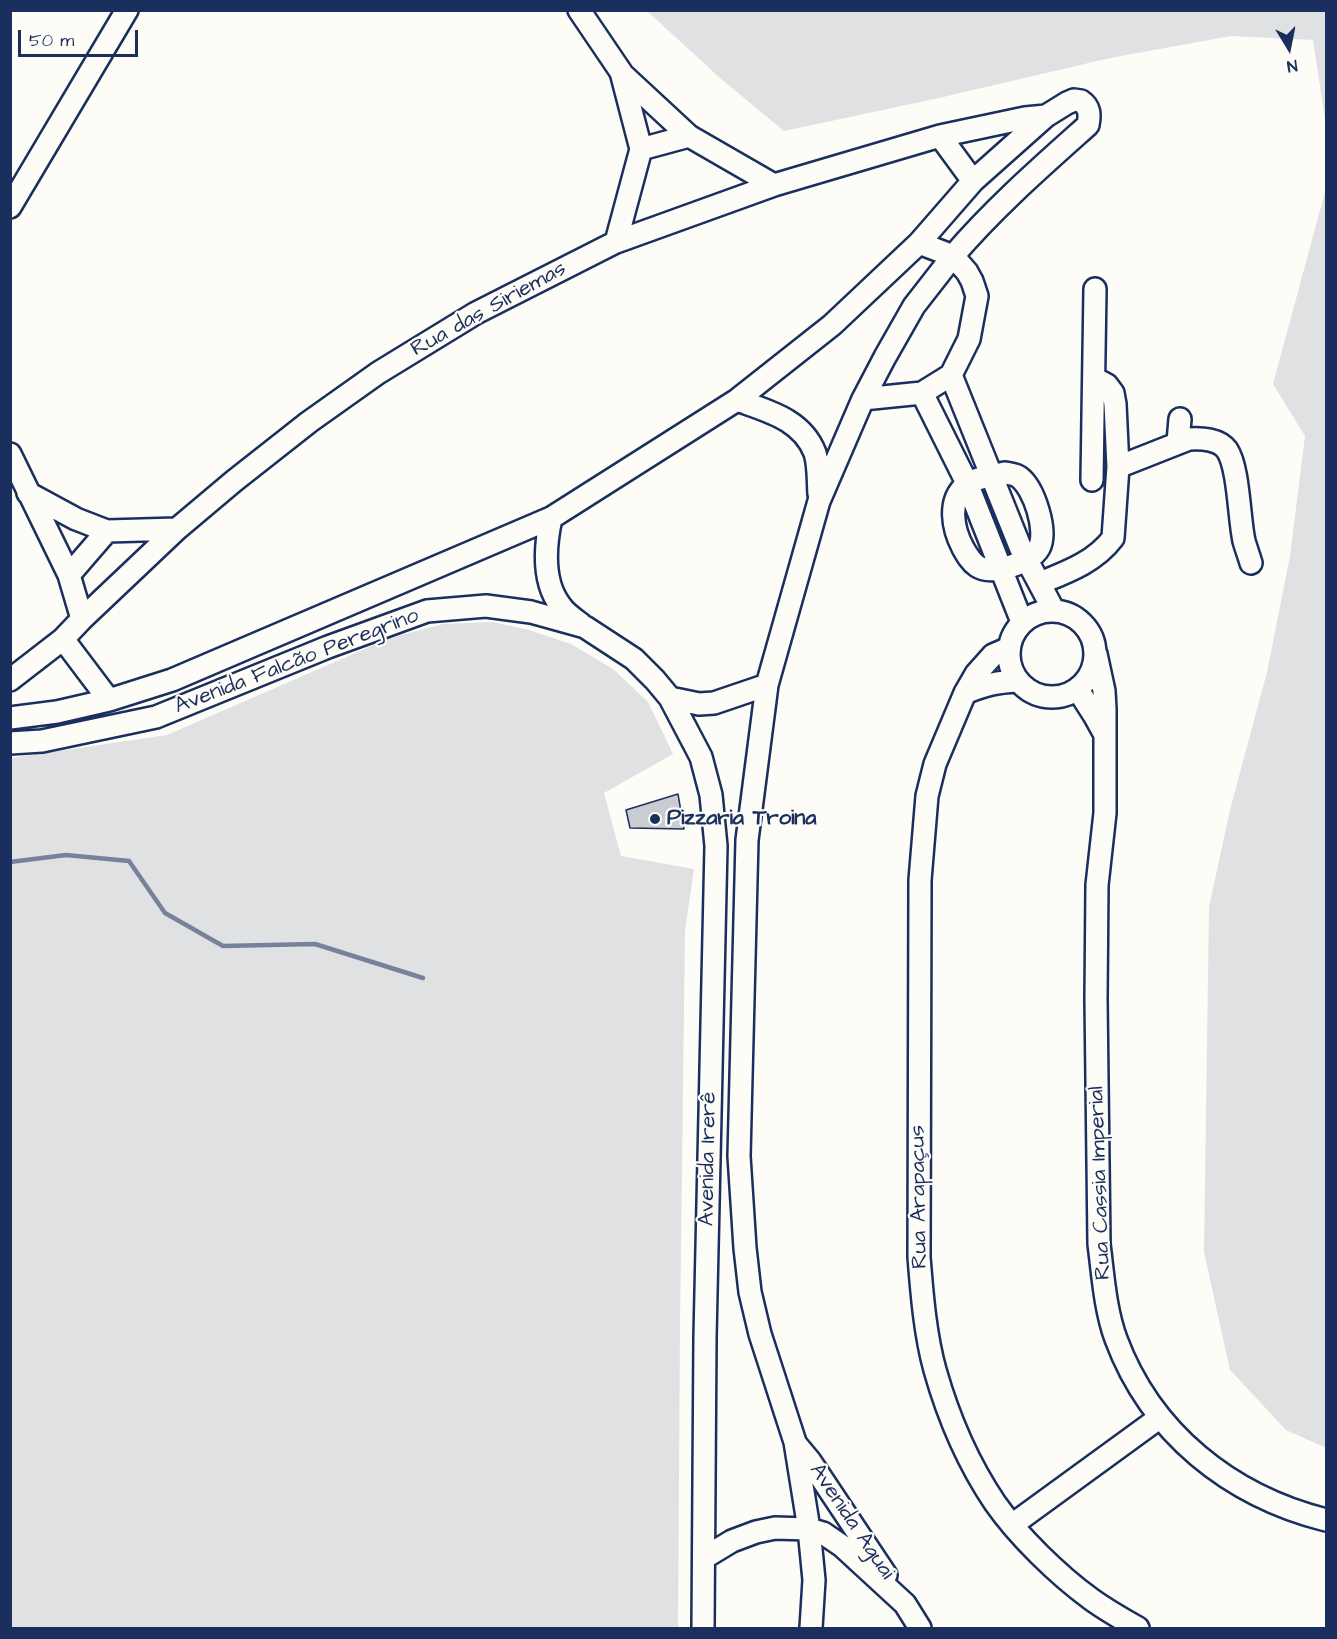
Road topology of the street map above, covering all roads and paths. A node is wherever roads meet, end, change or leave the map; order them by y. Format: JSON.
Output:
{"nodes":[{"id":1,"x":127,"y":10,"type":"edge"},
{"id":2,"x":579,"y":10,"type":"edge"},
{"id":3,"x":621,"y":72,"type":"junction"},
{"id":4,"x":1046,"y":116,"type":"junction"},
{"id":5,"x":689,"y":136,"type":"junction"},
{"id":6,"x":940,"y":136,"type":"junction"},
{"id":7,"x":641,"y":149,"type":"junction"},
{"id":8,"x":973,"y":181,"type":"junction"},
{"id":9,"x":774,"y":185,"type":"junction"},
{"id":10,"x":10,"y":207,"type":"edge"},
{"id":11,"x":616,"y":242,"type":"junction"},
{"id":12,"x":919,"y":243,"type":"junction"},
{"id":13,"x":953,"y":256,"type":"junction"},
{"id":14,"x":1095,"y":289,"type":"dead end"},
{"id":15,"x":951,"y":375,"type":"junction"},
{"id":16,"x":1094,"y":378,"type":"junction"},
{"id":17,"x":922,"y":393,"type":"junction"},
{"id":18,"x":863,"y":399,"type":"junction"},
{"id":19,"x":737,"y":400,"type":"junction"},
{"id":20,"x":1180,"y":419,"type":"dead end"},
{"id":21,"x":1178,"y":442,"type":"junction"},
{"id":22,"x":10,"y":454,"type":"edge"},
{"id":23,"x":1118,"y":467,"type":"junction"},
{"id":24,"x":992,"y":475,"type":"junction"},
{"id":25,"x":1092,"y":480,"type":"dead end"},
{"id":26,"x":967,"y":483,"type":"junction"},
{"id":27,"x":28,"y":493,"type":"junction"},
{"id":28,"x":819,"y":501,"type":"junction"},
{"id":29,"x":551,"y":518,"type":"junction"},
{"id":30,"x":177,"y":529,"type":"junction"},
{"id":31,"x":107,"y":531,"type":"junction"},
{"id":32,"x":1017,"y":537,"type":"junction"},
{"id":33,"x":992,"y":547,"type":"junction"},
{"id":34,"x":1027,"y":560,"type":"junction"},
{"id":35,"x":1251,"y":563,"type":"dead end"},
{"id":36,"x":1001,"y":569,"type":"junction"},
{"id":37,"x":69,"y":575,"type":"junction"},
{"id":38,"x":1040,"y":583,"type":"junction"},
{"id":39,"x":1054,"y":611,"type":"junction"},
{"id":40,"x":82,"y":619,"type":"junction"},
{"id":41,"x":1023,"y":622,"type":"junction"},
{"id":42,"x":585,"y":627,"type":"junction"},
{"id":43,"x":63,"y":639,"type":"junction"},
{"id":44,"x":1009,"y":648,"type":"junction"},
{"id":45,"x":1096,"y":654,"type":"junction"},
{"id":46,"x":10,"y":680,"type":"edge"},
{"id":47,"x":1017,"y":681,"type":"junction"},
{"id":48,"x":767,"y":684,"type":"junction"},
{"id":49,"x":1078,"y":690,"type":"junction"},
{"id":50,"x":966,"y":693,"type":"junction"},
{"id":51,"x":670,"y":698,"type":"junction"},
{"id":52,"x":109,"y":700,"type":"junction"},
{"id":53,"x":10,"y":718,"type":"edge"},
{"id":54,"x":1105,"y":736,"type":"junction"},
{"id":55,"x":10,"y":743,"type":"edge"},
{"id":56,"x":1159,"y":1418,"type":"junction"},
{"id":57,"x":795,"y":1443,"type":"junction"},
{"id":58,"x":1326,"y":1520,"type":"edge"},
{"id":59,"x":1012,"y":1526,"type":"junction"},
{"id":60,"x":809,"y":1529,"type":"junction"},
{"id":61,"x":704,"y":1558,"type":"junction"},
{"id":62,"x":905,"y":1604,"type":"junction"},
{"id":63,"x":703,"y":1629,"type":"edge"},
{"id":64,"x":811,"y":1629,"type":"edge"},
{"id":65,"x":920,"y":1629,"type":"edge"},
{"id":66,"x":1137,"y":1629,"type":"edge"}],
"edges":[{"from":1,"to":10,"type":"street"},
{"from":2,"to":3,"type":"street"},
{"from":3,"to":5,"type":"street"},
{"from":3,"to":7,"type":"street"},
{"from":4,"to":6,"type":"street","name":"Rua das Siriemas"},
{"from":4,"to":8,"type":"street","name":"Avenida Falcão Peregrino"},
{"from":4,"to":13,"type":"street","name":"Avenida Falcão Peregrino"},
{"from":5,"to":7,"type":"street"},
{"from":5,"to":9,"type":"street"},
{"from":6,"to":8,"type":"street"},
{"from":6,"to":9,"type":"street","name":"Rua das Siriemas"},
{"from":7,"to":11,"type":"street"},
{"from":8,"to":12,"type":"street","name":"Avenida Falcão Peregrino"},
{"from":9,"to":11,"type":"street","name":"Rua das Siriemas"},
{"from":11,"to":30,"type":"street","name":"Rua das Siriemas"},
{"from":12,"to":13,"type":"street"},
{"from":12,"to":19,"type":"street","name":"Avenida Falcão Peregrino"},
{"from":13,"to":15,"type":"street"},
{"from":13,"to":18,"type":"street","name":"Avenida Falcão Peregrino"},
{"from":14,"to":16,"type":"street"},
{"from":15,"to":17,"type":"street"},
{"from":15,"to":24,"type":"street"},
{"from":16,"to":23,"type":"street"},
{"from":16,"to":25,"type":"street"},
{"from":17,"to":18,"type":"street"},
{"from":17,"to":26,"type":"street"},
{"from":18,"to":28,"type":"street","name":"Avenida Falcão Peregrino"},
{"from":19,"to":28,"type":"street"},
{"from":19,"to":29,"type":"street","name":"Avenida Falcão Peregrino"},
{"from":20,"to":21,"type":"street"},
{"from":21,"to":23,"type":"street"},
{"from":21,"to":35,"type":"street"},
{"from":22,"to":27,"type":"street"},
{"from":23,"to":38,"type":"street"},
{"from":24,"to":26,"type":"street"},
{"from":24,"to":32,"type":"street"},
{"from":24,"to":34,"type":"street"},
{"from":26,"to":33,"type":"street"},
{"from":26,"to":36,"type":"street"},
{"from":27,"to":31,"type":"street"},
{"from":27,"to":37,"type":"street"},
{"from":28,"to":48,"type":"street","name":"Avenida Falcão Peregrino"},
{"from":29,"to":42,"type":"street"},
{"from":29,"to":52,"type":"street","name":"Avenida Falcão Peregrino"},
{"from":30,"to":31,"type":"street"},
{"from":30,"to":40,"type":"street","name":"Rua das Siriemas"},
{"from":31,"to":37,"type":"street"},
{"from":32,"to":33,"type":"street"},
{"from":32,"to":34,"type":"street"},
{"from":33,"to":36,"type":"street"},
{"from":34,"to":36,"type":"street"},
{"from":34,"to":38,"type":"street"},
{"from":36,"to":41,"type":"street"},
{"from":37,"to":40,"type":"street"},
{"from":38,"to":39,"type":"street"},
{"from":39,"to":41,"type":"street"},
{"from":39,"to":45,"type":"street"},
{"from":40,"to":43,"type":"street","name":"Rua das Siriemas"},
{"from":41,"to":44,"type":"street"},
{"from":42,"to":51,"type":"street","name":"Avenida Falcão Peregrino"},
{"from":42,"to":55,"type":"street","name":"Avenida Falcão Peregrino"},
{"from":43,"to":46,"type":"street","name":"Rua das Siriemas"},
{"from":43,"to":52,"type":"street"},
{"from":44,"to":47,"type":"street"},
{"from":44,"to":50,"type":"street","name":"Rua Arapaçus"},
{"from":45,"to":49,"type":"street"},
{"from":45,"to":54,"type":"street","name":"Rua Cassia Imperial"},
{"from":47,"to":49,"type":"street"},
{"from":47,"to":50,"type":"street"},
{"from":48,"to":51,"type":"street"},
{"from":48,"to":57,"type":"street","name":"Avenida Irerê"},
{"from":49,"to":54,"type":"street","name":"Rua Cassia Imperial"},
{"from":50,"to":59,"type":"street","name":"Rua Arapaçus"},
{"from":51,"to":61,"type":"street","name":"Avenida Irerê"},
{"from":52,"to":53,"type":"street","name":"Avenida Falcão Peregrino"},
{"from":54,"to":56,"type":"street","name":"Rua Cassia Imperial"},
{"from":56,"to":58,"type":"street","name":"Rua Cassia Imperial"},
{"from":56,"to":59,"type":"street"},
{"from":57,"to":60,"type":"street"},
{"from":57,"to":62,"type":"street","name":"Avenida Aguai"},
{"from":59,"to":66,"type":"street","name":"Rua Arapaçus"},
{"from":60,"to":61,"type":"street"},
{"from":60,"to":62,"type":"street","name":"Avenida Aguai"},
{"from":60,"to":64,"type":"street"},
{"from":61,"to":63,"type":"street","name":"Avenida Irerê"},
{"from":62,"to":65,"type":"street","name":"Avenida Aguai"}]}
